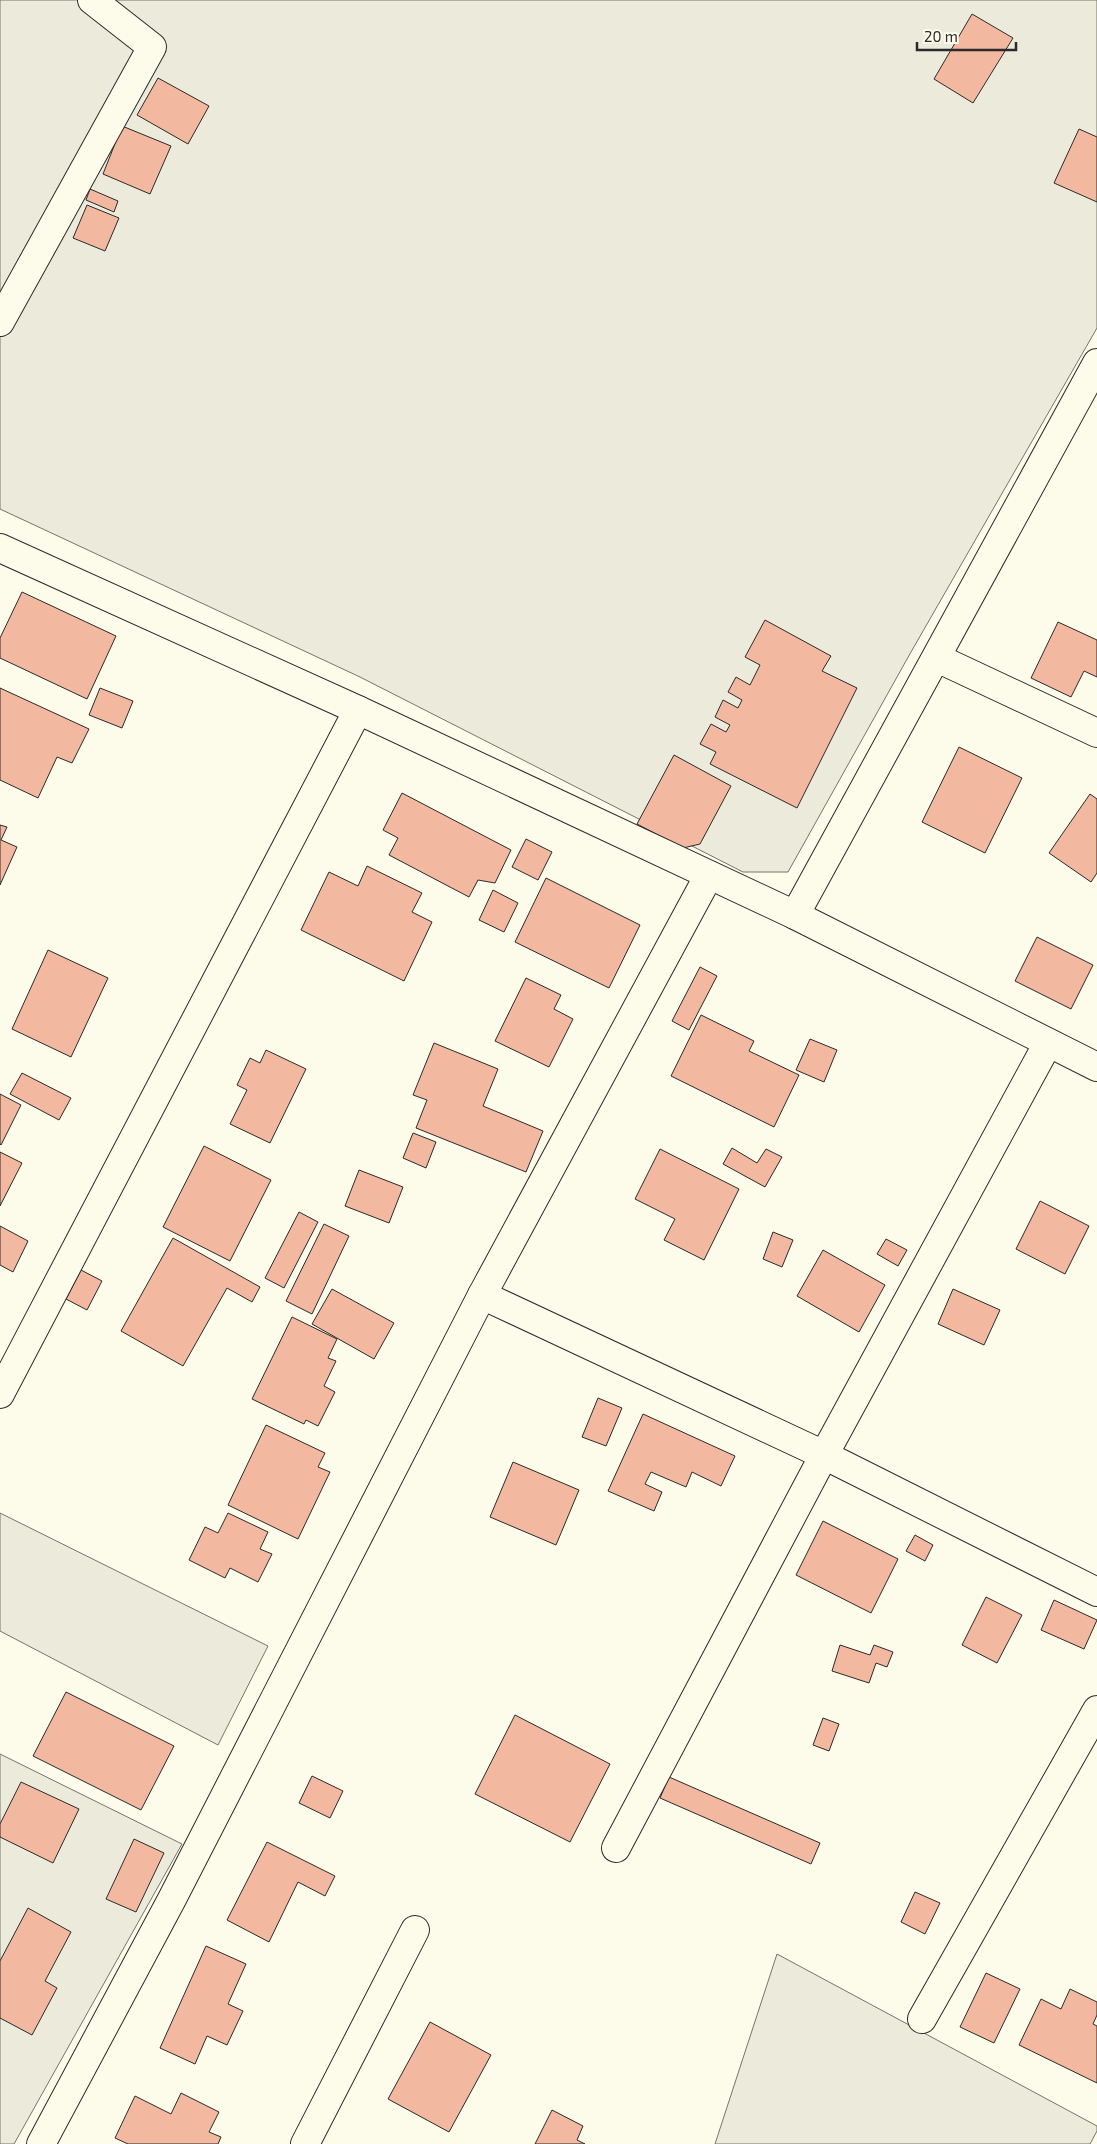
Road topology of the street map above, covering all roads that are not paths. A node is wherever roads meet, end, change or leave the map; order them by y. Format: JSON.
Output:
{"nodes":[{"id":1,"x":92,"y":0,"type":"edge"},
{"id":2,"x":0,"y":322,"type":"edge"},
{"id":3,"x":1097,"y":363,"type":"edge"},
{"id":4,"x":1088,"y":400,"type":"edge"},
{"id":5,"x":2,"y":553,"type":"edge"},
{"id":6,"x":937,"y":658,"type":"junction"},
{"id":7,"x":358,"y":710,"type":"junction"},
{"id":8,"x":1097,"y":734,"type":"edge"},
{"id":9,"x":709,"y":875,"type":"junction"},
{"id":10,"x":795,"y":915,"type":"junction"},
{"id":11,"x":1048,"y":1043,"type":"junction"},
{"id":12,"x":1097,"y":1067,"type":"edge"},
{"id":13,"x":482,"y":1295,"type":"junction"},
{"id":14,"x":0,"y":1394,"type":"edge"},
{"id":15,"x":824,"y":1455,"type":"junction"},
{"id":16,"x":1097,"y":1592,"type":"edge"},
{"id":17,"x":1097,"y":1710,"type":"edge"},
{"id":18,"x":616,"y":1848,"type":"dead end"},
{"id":19,"x":416,"y":1930,"type":"dead end"},
{"id":20,"x":922,"y":2019,"type":"dead end"},
{"id":21,"x":41,"y":2144,"type":"edge"},
{"id":22,"x":305,"y":2144,"type":"edge"}],
"edges":[{"from":1,"to":2,"type":"street"},
{"from":3,"to":4,"type":"street"},
{"from":4,"to":6,"type":"street"},
{"from":5,"to":7,"type":"street"},
{"from":6,"to":8,"type":"street"},
{"from":6,"to":10,"type":"street"},
{"from":7,"to":9,"type":"street"},
{"from":7,"to":14,"type":"street"},
{"from":9,"to":10,"type":"street"},
{"from":9,"to":13,"type":"street"},
{"from":10,"to":11,"type":"street"},
{"from":11,"to":12,"type":"street"},
{"from":11,"to":15,"type":"street"},
{"from":13,"to":15,"type":"street"},
{"from":13,"to":21,"type":"street"},
{"from":15,"to":16,"type":"street"},
{"from":15,"to":18,"type":"street"},
{"from":17,"to":20,"type":"street"},
{"from":19,"to":22,"type":"street"}]}
